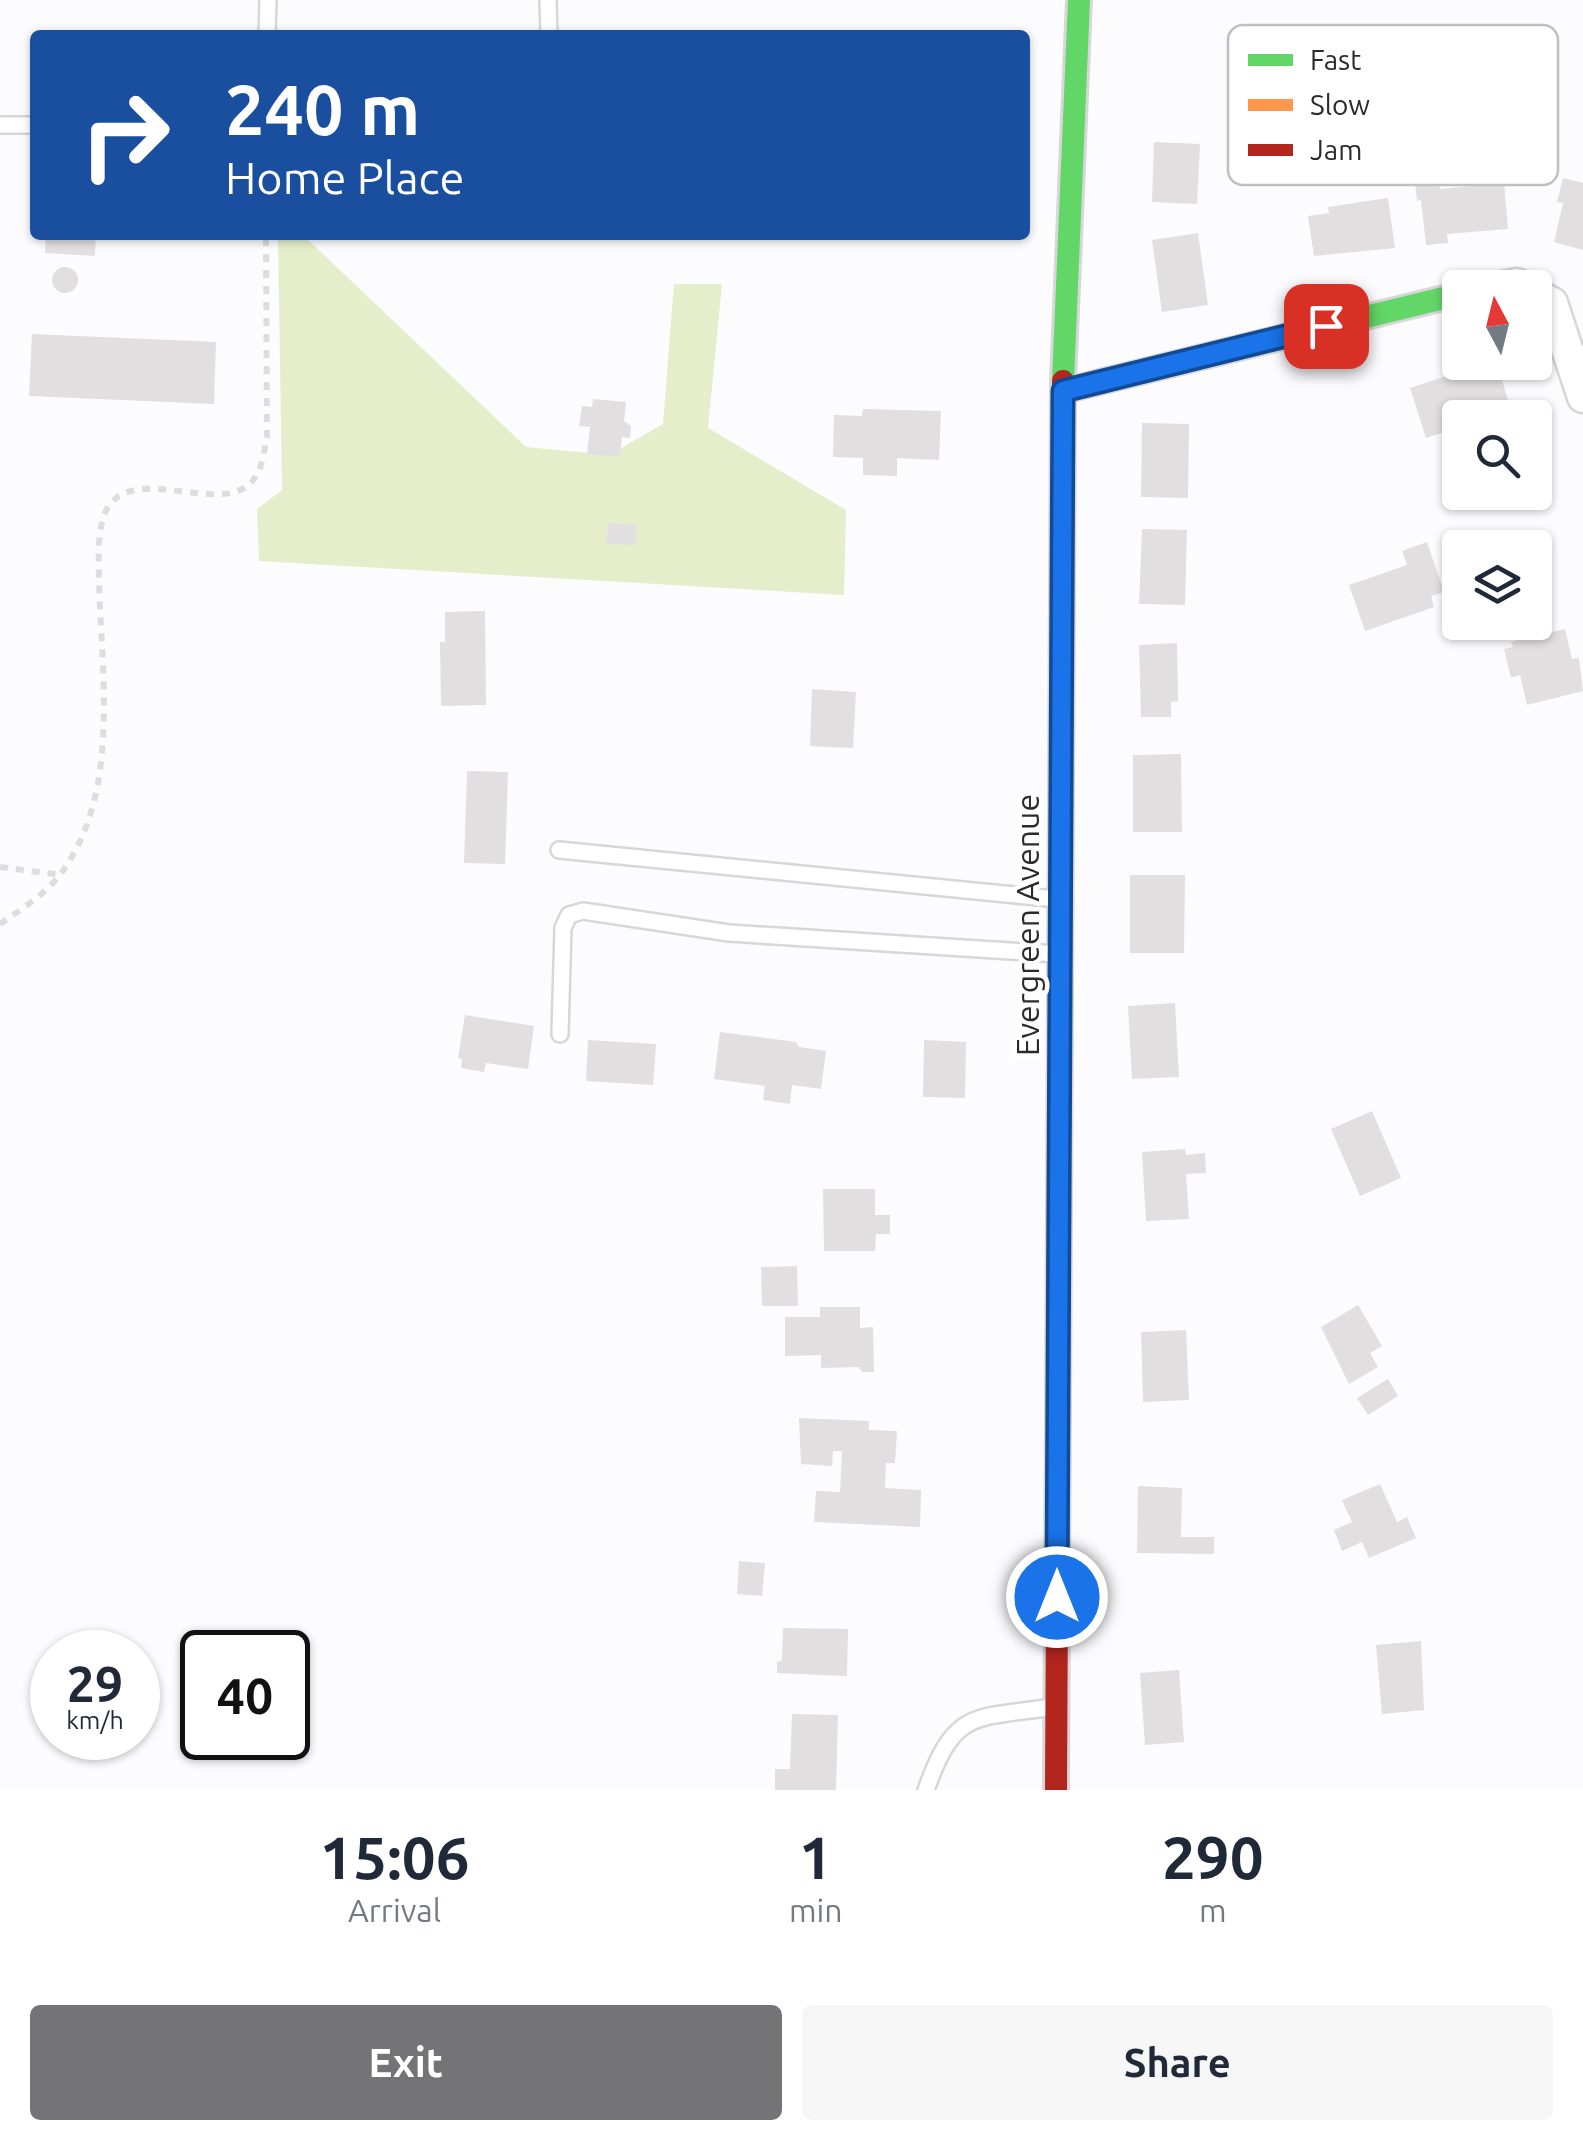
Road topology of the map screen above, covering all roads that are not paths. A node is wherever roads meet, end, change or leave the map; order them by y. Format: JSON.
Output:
{"nodes":[{"id":1,"x":268,"y":0,"type":"edge"},
{"id":2,"x":548,"y":0,"type":"edge"},
{"id":3,"x":1078,"y":0,"type":"edge"},
{"id":4,"x":267,"y":30,"type":"edge"},
{"id":5,"x":549,"y":30,"type":"edge"},
{"id":6,"x":0,"y":125,"type":"edge"},
{"id":7,"x":30,"y":126,"type":"edge"},
{"id":8,"x":1442,"y":298,"type":"edge"},
{"id":9,"x":1552,"y":304,"type":"edge"},
{"id":10,"x":1578,"y":363,"type":"edge"},
{"id":11,"x":1063,"y":391,"type":"junction"},
{"id":12,"x":1583,"y":397,"type":"edge"},
{"id":13,"x":559,"y":850,"type":"dead end"},
{"id":14,"x":1060,"y":899,"type":"junction"},
{"id":15,"x":1060,"y":954,"type":"junction"},
{"id":16,"x":560,"y":1034,"type":"dead end"},
{"id":17,"x":1056,"y":1706,"type":"junction"},
{"id":18,"x":926,"y":1790,"type":"edge"},
{"id":19,"x":1056,"y":1790,"type":"edge"}],
"edges":[{"from":1,"to":4,"type":"lane"},
{"from":2,"to":5,"type":"lane"},
{"from":3,"to":11,"type":"street","name":"Evergreen Avenue"},
{"from":6,"to":7,"type":"lane"},
{"from":8,"to":11,"type":"street"},
{"from":9,"to":10,"type":"street"},
{"from":10,"to":12,"type":"street"},
{"from":11,"to":14,"type":"street","name":"Evergreen Avenue"},
{"from":13,"to":14,"type":"lane"},
{"from":14,"to":15,"type":"street","name":"Evergreen Avenue"},
{"from":15,"to":16,"type":"lane"},
{"from":15,"to":17,"type":"street","name":"Evergreen Avenue"},
{"from":17,"to":18,"type":"lane"},
{"from":17,"to":19,"type":"street","name":"Evergreen Avenue"}]}
